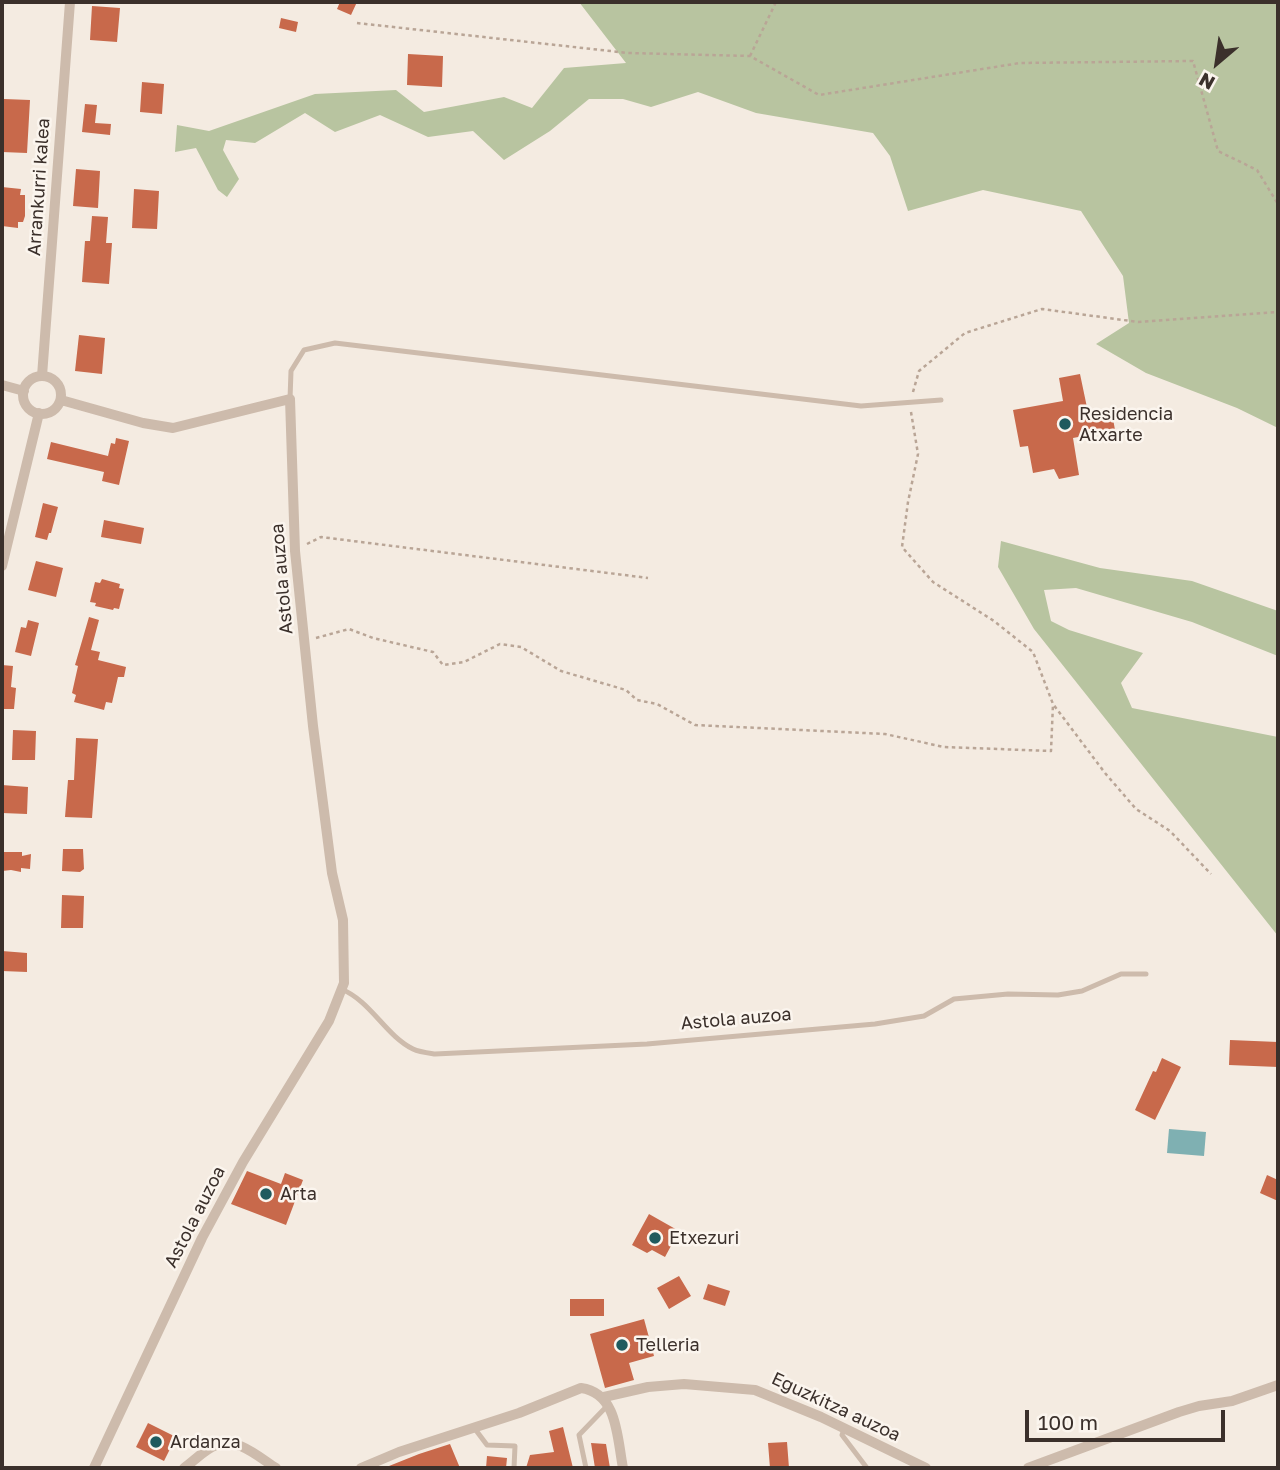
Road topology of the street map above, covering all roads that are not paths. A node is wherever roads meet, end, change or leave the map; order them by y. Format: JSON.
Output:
{"nodes":[{"id":1,"x":70,"y":2,"type":"edge"},
{"id":2,"x":42,"y":376,"type":"junction"},
{"id":3,"x":2,"y":385,"type":"edge"},
{"id":4,"x":24,"y":391,"type":"junction"},
{"id":5,"x":61,"y":400,"type":"junction"},
{"id":6,"x":290,"y":400,"type":"junction"},
{"id":7,"x":941,"y":400,"type":"dead end"},
{"id":8,"x":39,"y":413,"type":"junction"},
{"id":9,"x":2,"y":566,"type":"edge"},
{"id":10,"x":1146,"y":974,"type":"dead end"},
{"id":11,"x":341,"y":989,"type":"junction"},
{"id":12,"x":1278,"y":1385,"type":"edge"},
{"id":13,"x":606,"y":1401,"type":"junction"},
{"id":14,"x":474,"y":1428,"type":"junction"},
{"id":15,"x":844,"y":1429,"type":"junction"},
{"id":16,"x":94,"y":1468,"type":"edge"},
{"id":17,"x":184,"y":1468,"type":"edge"},
{"id":18,"x":276,"y":1468,"type":"edge"},
{"id":19,"x":361,"y":1468,"type":"edge"},
{"id":20,"x":514,"y":1468,"type":"edge"},
{"id":21,"x":586,"y":1468,"type":"edge"},
{"id":22,"x":623,"y":1468,"type":"edge"},
{"id":23,"x":867,"y":1468,"type":"edge"},
{"id":24,"x":926,"y":1468,"type":"edge"},
{"id":25,"x":1028,"y":1468,"type":"edge"}],
"edges":[{"from":1,"to":2,"type":"street","name":"Arrankurri kalea"},
{"from":2,"to":4,"type":"street"},
{"from":2,"to":5,"type":"street"},
{"from":3,"to":4,"type":"street"},
{"from":4,"to":8,"type":"street"},
{"from":5,"to":6,"type":"street"},
{"from":5,"to":8,"type":"street"},
{"from":6,"to":7,"type":"lane"},
{"from":6,"to":11,"type":"street","name":"Astola auzoa"},
{"from":8,"to":9,"type":"street"},
{"from":10,"to":11,"type":"lane","name":"Astola auzoa"},
{"from":11,"to":16,"type":"street","name":"Astola auzoa"},
{"from":12,"to":25,"type":"street"},
{"from":13,"to":14,"type":"street","name":"Eguzkitza auzoa"},
{"from":13,"to":15,"type":"street","name":"Eguzkitza auzoa"},
{"from":13,"to":21,"type":"lane"},
{"from":13,"to":22,"type":"street"},
{"from":14,"to":19,"type":"street","name":"Eguzkitza auzoa"},
{"from":14,"to":20,"type":"lane"},
{"from":15,"to":23,"type":"lane"},
{"from":15,"to":24,"type":"street","name":"Eguzkitza auzoa"},
{"from":17,"to":18,"type":"street"}]}
